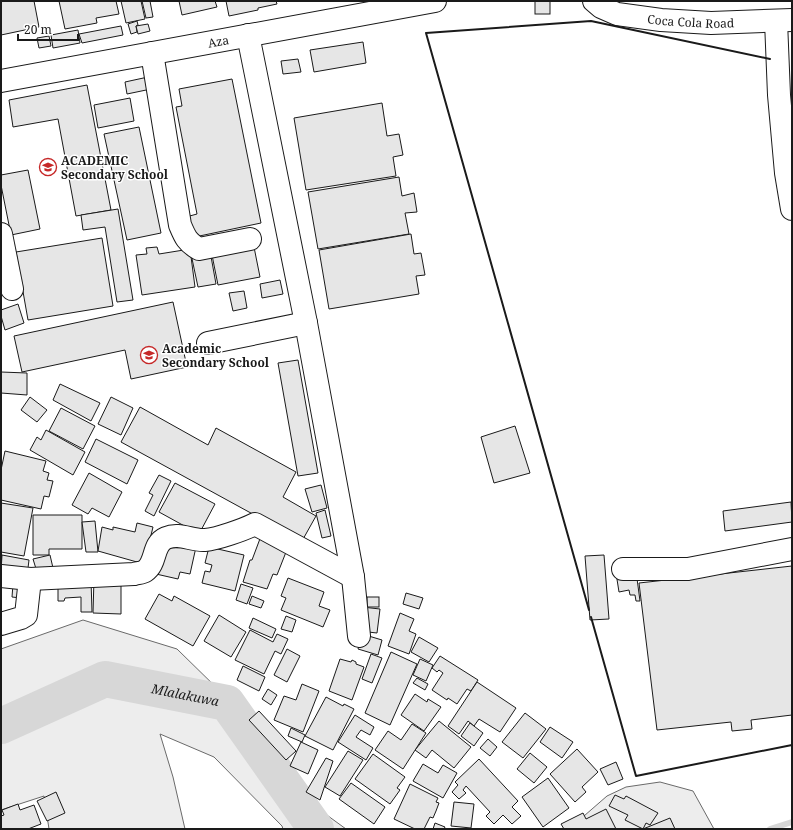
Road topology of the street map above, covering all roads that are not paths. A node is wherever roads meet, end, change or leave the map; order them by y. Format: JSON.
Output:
{"nodes":[{"id":1,"x":435,"y":1,"type":"edge"},
{"id":2,"x":594,"y":1,"type":"edge"},
{"id":3,"x":784,"y":21,"type":"edge"},
{"id":4,"x":248,"y":35,"type":"junction"},
{"id":5,"x":152,"y":53,"type":"junction"},
{"id":6,"x":1,"y":81,"type":"edge"},
{"id":7,"x":792,"y":209,"type":"edge"},
{"id":8,"x":1,"y":234,"type":"edge"},
{"id":9,"x":250,"y":239,"type":"dead end"},
{"id":10,"x":12,"y":289,"type":"dead end"},
{"id":11,"x":306,"y":323,"type":"junction"},
{"id":12,"x":208,"y":343,"type":"dead end"},
{"id":13,"x":792,"y":549,"type":"edge"},
{"id":14,"x":623,"y":569,"type":"dead end"},
{"id":15,"x":1,"y":576,"type":"edge"},
{"id":16,"x":353,"y":577,"type":"junction"},
{"id":17,"x":30,"y":579,"type":"junction"},
{"id":18,"x":1,"y":624,"type":"edge"},
{"id":19,"x":359,"y":636,"type":"dead end"}],
"edges":[{"from":1,"to":4,"type":"street","name":"Aza"},
{"from":2,"to":3,"type":"street","name":"Coca Cola Road"},
{"from":3,"to":7,"type":"street"},
{"from":4,"to":5,"type":"street","name":"Aza"},
{"from":4,"to":11,"type":"street"},
{"from":5,"to":6,"type":"street","name":"Aza"},
{"from":5,"to":9,"type":"street"},
{"from":8,"to":10,"type":"street"},
{"from":11,"to":12,"type":"street"},
{"from":11,"to":16,"type":"street"},
{"from":13,"to":14,"type":"street"},
{"from":15,"to":17,"type":"street"},
{"from":16,"to":17,"type":"street"},
{"from":16,"to":19,"type":"street"},
{"from":17,"to":18,"type":"street"}]}
